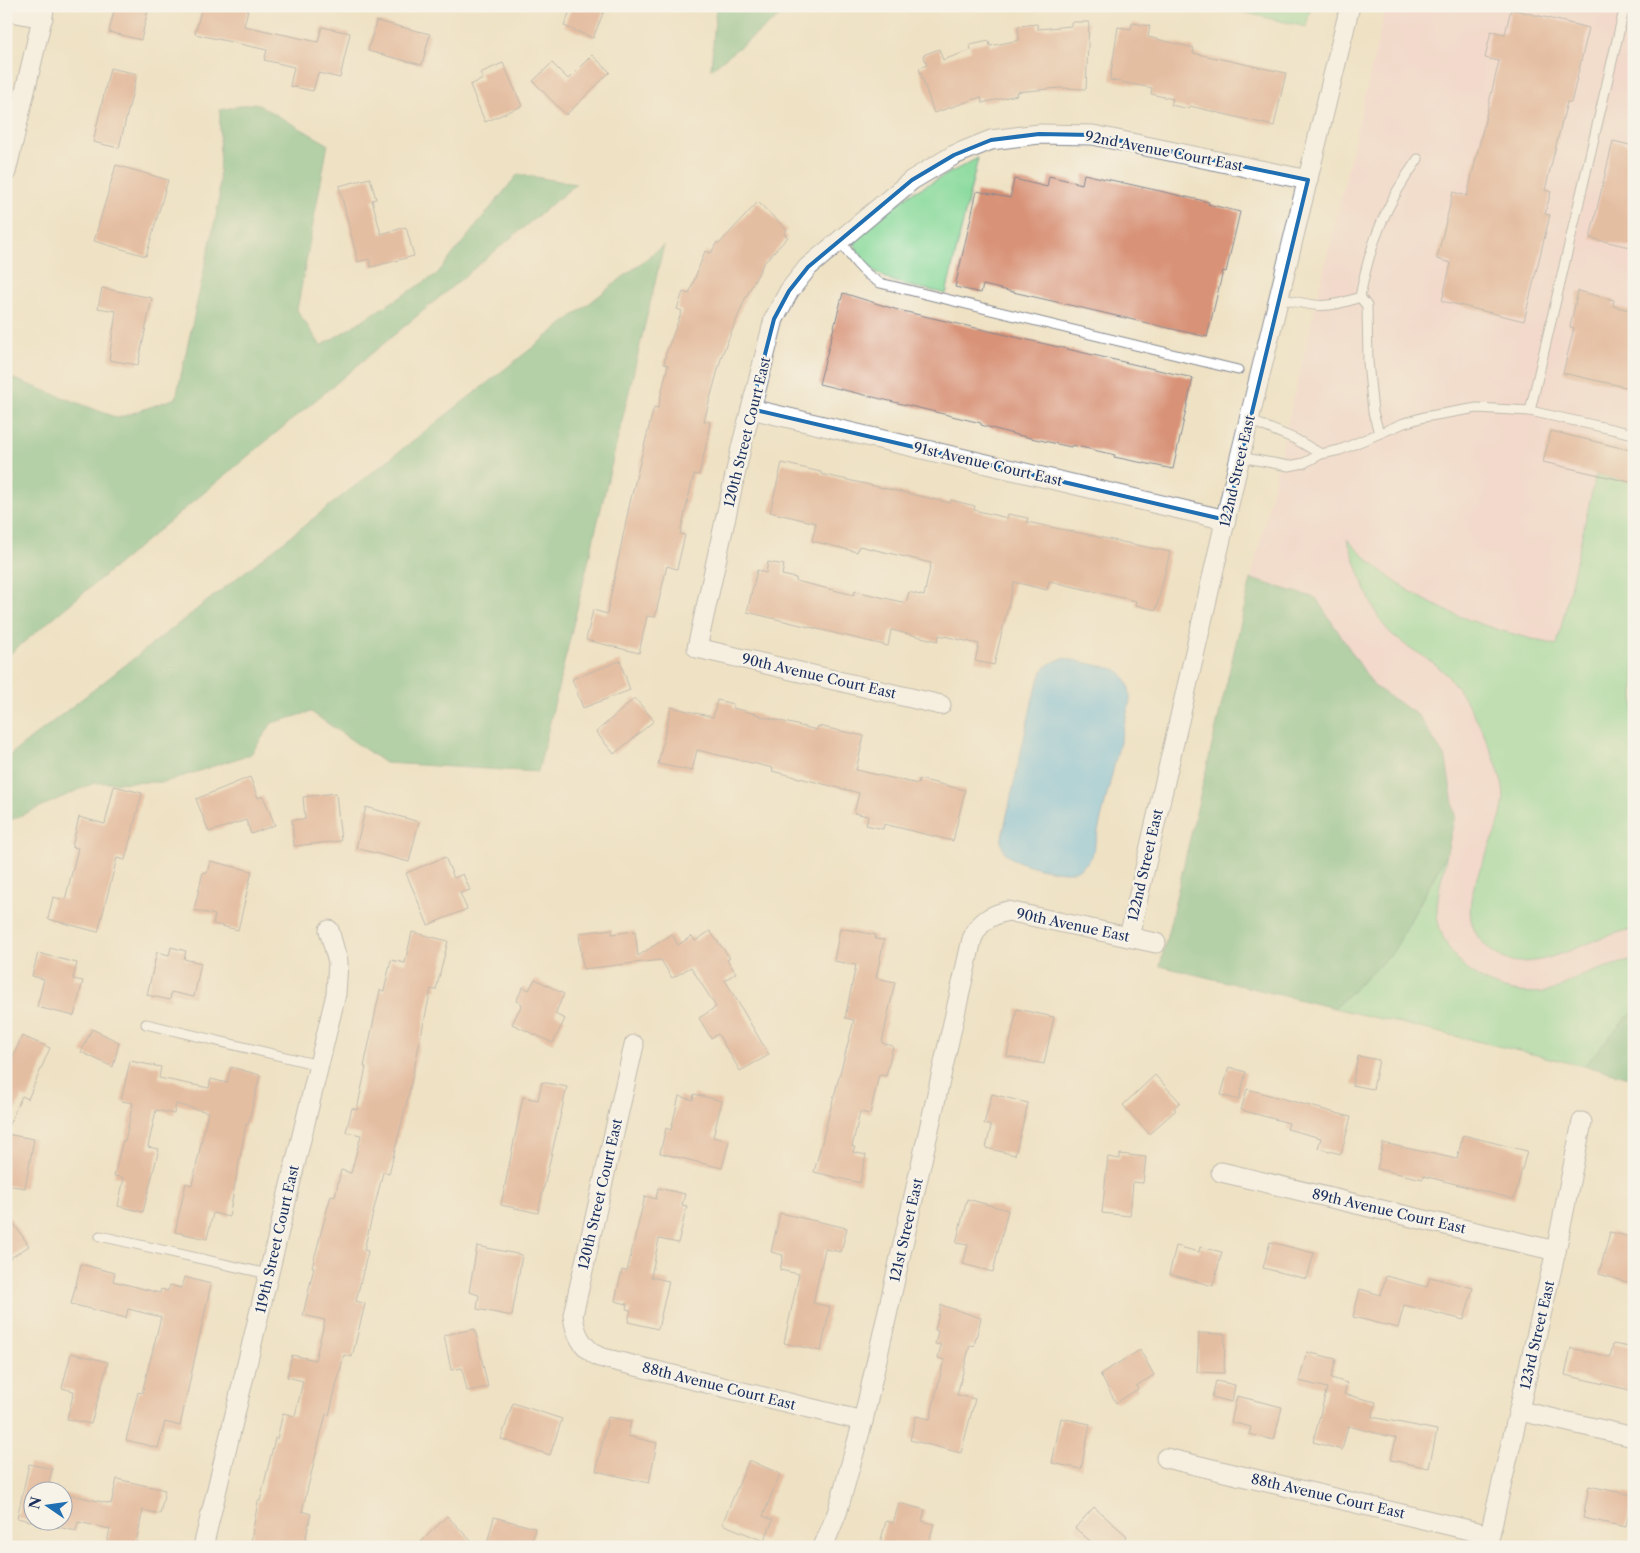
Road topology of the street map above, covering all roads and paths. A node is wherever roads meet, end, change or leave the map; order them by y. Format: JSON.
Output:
{"nodes":[{"id":1,"x":1350,"y":6,"type":"edge"},
{"id":2,"x":1625,"y":6,"type":"edge"},
{"id":3,"x":6,"y":11,"type":"edge"},
{"id":4,"x":44,"y":12,"type":"edge"},
{"id":5,"x":1418,"y":159,"type":"dead end"},
{"id":6,"x":6,"y":172,"type":"edge"},
{"id":7,"x":1308,"y":180,"type":"junction"},
{"id":8,"x":840,"y":239,"type":"junction"},
{"id":9,"x":1360,"y":297,"type":"junction"},
{"id":10,"x":1279,"y":298,"type":"junction"},
{"id":11,"x":1238,"y":370,"type":"dead end"},
{"id":12,"x":751,"y":409,"type":"junction"},
{"id":13,"x":1530,"y":411,"type":"junction"},
{"id":14,"x":1249,"y":420,"type":"junction"},
{"id":15,"x":1379,"y":433,"type":"junction"},
{"id":16,"x":1634,"y":434,"type":"edge"},
{"id":17,"x":1320,"y":454,"type":"junction"},
{"id":18,"x":1240,"y":457,"type":"junction"},
{"id":19,"x":1226,"y":520,"type":"junction"},
{"id":20,"x":697,"y":648,"type":"joint"},
{"id":21,"x":941,"y":705,"type":"dead end"},
{"id":22,"x":990,"y":916,"type":"joint"},
{"id":23,"x":329,"y":930,"type":"dead end"},
{"id":24,"x":1129,"y":937,"type":"junction"},
{"id":25,"x":1156,"y":943,"type":"dead end"},
{"id":26,"x":146,"y":1024,"type":"dead end"},
{"id":27,"x":634,"y":1045,"type":"dead end"},
{"id":28,"x":318,"y":1065,"type":"junction"},
{"id":29,"x":1582,"y":1122,"type":"dead end"},
{"id":30,"x":1221,"y":1172,"type":"dead end"},
{"id":31,"x":100,"y":1236,"type":"dead end"},
{"id":32,"x":1556,"y":1251,"type":"junction"},
{"id":33,"x":268,"y":1274,"type":"junction"},
{"id":34,"x":580,"y":1342,"type":"joint"},
{"id":35,"x":1520,"y":1411,"type":"junction"},
{"id":36,"x":863,"y":1422,"type":"junction"},
{"id":37,"x":1634,"y":1437,"type":"edge"},
{"id":38,"x":1166,"y":1458,"type":"dead end"},
{"id":39,"x":1489,"y":1541,"type":"edge"},
{"id":40,"x":203,"y":1547,"type":"edge"},
{"id":41,"x":824,"y":1547,"type":"edge"}],
"edges":[{"from":1,"to":7,"type":"street","name":"122nd Street East"},
{"from":2,"to":13,"type":"lane"},
{"from":3,"to":4,"type":"street"},
{"from":4,"to":6,"type":"street"},
{"from":5,"to":9,"type":"lane"},
{"from":7,"to":8,"type":"street","name":"92nd Avenue Court East"},
{"from":7,"to":10,"type":"street","name":"122nd Street East"},
{"from":8,"to":11,"type":"lane"},
{"from":8,"to":12,"type":"street","name":"120th Street Court East"},
{"from":9,"to":10,"type":"lane"},
{"from":9,"to":15,"type":"lane"},
{"from":10,"to":14,"type":"street","name":"122nd Street East"},
{"from":12,"to":19,"type":"street","name":"91st Avenue Court East"},
{"from":12,"to":20,"type":"street","name":"120th Street Court East"},
{"from":13,"to":15,"type":"lane"},
{"from":13,"to":16,"type":"lane"},
{"from":14,"to":17,"type":"lane"},
{"from":14,"to":18,"type":"street","name":"122nd Street East"},
{"from":15,"to":17,"type":"lane"},
{"from":17,"to":18,"type":"lane"},
{"from":18,"to":19,"type":"street","name":"122nd Street East"},
{"from":19,"to":24,"type":"street","name":"122nd Street East"},
{"from":20,"to":21,"type":"street","name":"90th Avenue Court East"},
{"from":22,"to":24,"type":"street","name":"90th Avenue East"},
{"from":22,"to":36,"type":"street","name":"121st Street East"},
{"from":23,"to":28,"type":"street","name":"119th Street Court East"},
{"from":24,"to":25,"type":"street","name":"90th Avenue East"},
{"from":26,"to":28,"type":"lane"},
{"from":27,"to":34,"type":"street","name":"120th Street Court East"},
{"from":28,"to":33,"type":"street","name":"119th Street Court East"},
{"from":29,"to":32,"type":"street","name":"123rd Street East"},
{"from":30,"to":32,"type":"street","name":"89th Avenue Court East"},
{"from":31,"to":33,"type":"lane"},
{"from":32,"to":35,"type":"street","name":"123rd Street East"},
{"from":33,"to":40,"type":"street","name":"119th Street Court East"},
{"from":34,"to":36,"type":"street","name":"88th Avenue Court East"},
{"from":35,"to":37,"type":"street"},
{"from":35,"to":39,"type":"street","name":"123rd Street East"},
{"from":36,"to":41,"type":"street","name":"121st Street East"},
{"from":38,"to":39,"type":"street","name":"88th Avenue Court East"}]}
